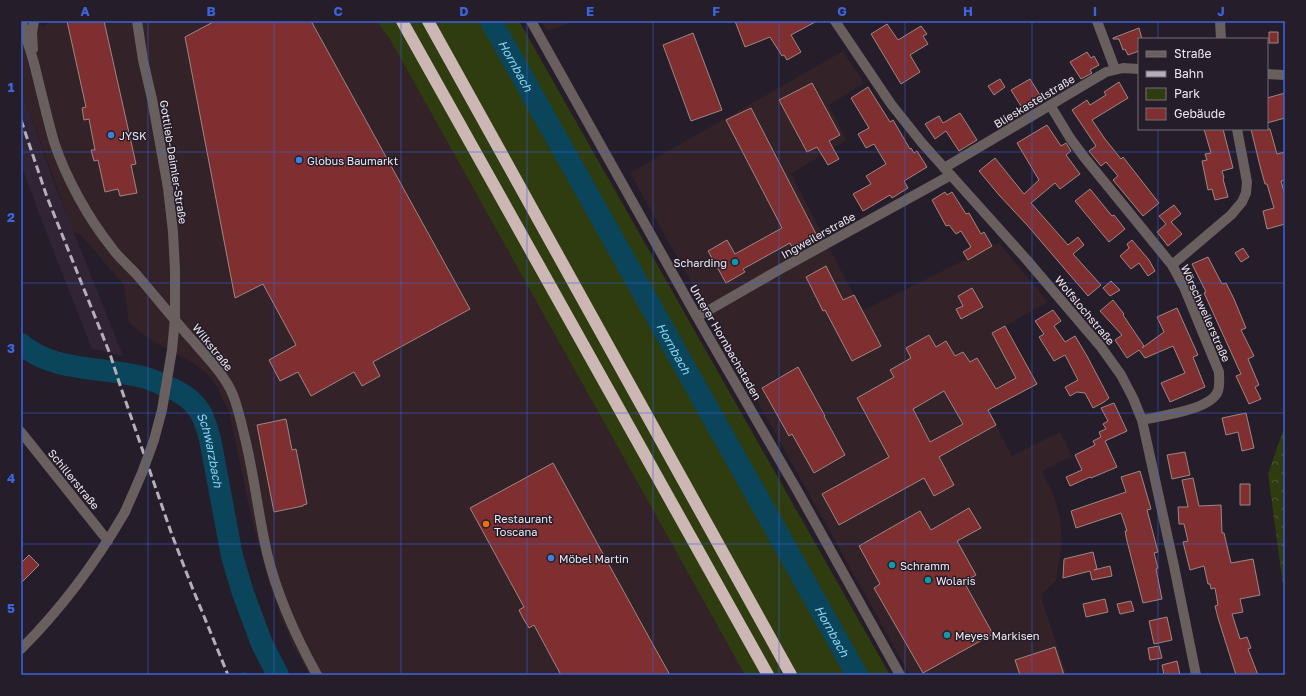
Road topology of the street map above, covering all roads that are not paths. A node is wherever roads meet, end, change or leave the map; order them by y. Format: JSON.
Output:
{"nodes":[{"id":1,"x":22,"y":21,"type":"edge"},
{"id":2,"x":34,"y":21,"type":"edge"},
{"id":3,"x":135,"y":21,"type":"edge"},
{"id":4,"x":402,"y":21,"type":"edge"},
{"id":5,"x":428,"y":21,"type":"edge"},
{"id":6,"x":531,"y":21,"type":"edge"},
{"id":7,"x":1097,"y":21,"type":"edge"},
{"id":8,"x":1220,"y":21,"type":"edge"},
{"id":9,"x":839,"y":22,"type":"edge"},
{"id":10,"x":1221,"y":38,"type":"edge"},
{"id":11,"x":34,"y":63,"type":"junction"},
{"id":12,"x":1115,"y":69,"type":"junction"},
{"id":13,"x":1138,"y":69,"type":"edge"},
{"id":14,"x":1268,"y":74,"type":"edge"},
{"id":15,"x":1285,"y":75,"type":"edge"},
{"id":16,"x":1050,"y":105,"type":"junction"},
{"id":17,"x":1237,"y":130,"type":"edge"},
{"id":18,"x":948,"y":172,"type":"junction"},
{"id":19,"x":1172,"y":265,"type":"junction"},
{"id":20,"x":697,"y":317,"type":"junction"},
{"id":21,"x":1142,"y":420,"type":"junction"},
{"id":22,"x":21,"y":432,"type":"edge"},
{"id":23,"x":108,"y":541,"type":"junction"},
{"id":24,"x":21,"y":649,"type":"edge"},
{"id":25,"x":317,"y":675,"type":"edge"},
{"id":26,"x":768,"y":675,"type":"edge"},
{"id":27,"x":791,"y":675,"type":"edge"},
{"id":28,"x":900,"y":675,"type":"edge"},
{"id":29,"x":1196,"y":675,"type":"edge"}],
"edges":[{"from":1,"to":11,"type":"street","name":"Wilkstraße"},
{"from":2,"to":11,"type":"street","name":"Wilkstraße"},
{"from":3,"to":23,"type":"street","name":"Gottlieb-Daimler-Straße","bridge":true},
{"from":4,"to":26,"type":"highway"},
{"from":5,"to":27,"type":"highway"},
{"from":6,"to":20,"type":"street","name":"Unterer Hornbachstaden"},
{"from":7,"to":12,"type":"street"},
{"from":8,"to":10,"type":"street"},
{"from":9,"to":18,"type":"street","name":"Wolfslochstraße"},
{"from":11,"to":25,"type":"street","name":"Wilkstraße"},
{"from":12,"to":13,"type":"street","name":"Blieskastelstraße"},
{"from":12,"to":16,"type":"street","name":"Blieskastelstraße"},
{"from":14,"to":15,"type":"street"},
{"from":16,"to":18,"type":"street","name":"Blieskastelstraße"},
{"from":16,"to":19,"type":"street","name":"Wörschweilerstraße"},
{"from":17,"to":19,"type":"street"},
{"from":18,"to":20,"type":"street","name":"Ingweilerstraße"},
{"from":18,"to":21,"type":"street","name":"Wolfslochstraße"},
{"from":19,"to":21,"type":"street","name":"Wörschweilerstraße"},
{"from":20,"to":28,"type":"street","name":"Unterer Hornbachstaden"},
{"from":21,"to":29,"type":"street","name":"Wolfslochstraße"},
{"from":22,"to":23,"type":"street","name":"Schillerstraße"},
{"from":23,"to":24,"type":"street","name":"Gottlieb-Daimler-Straße"}]}
